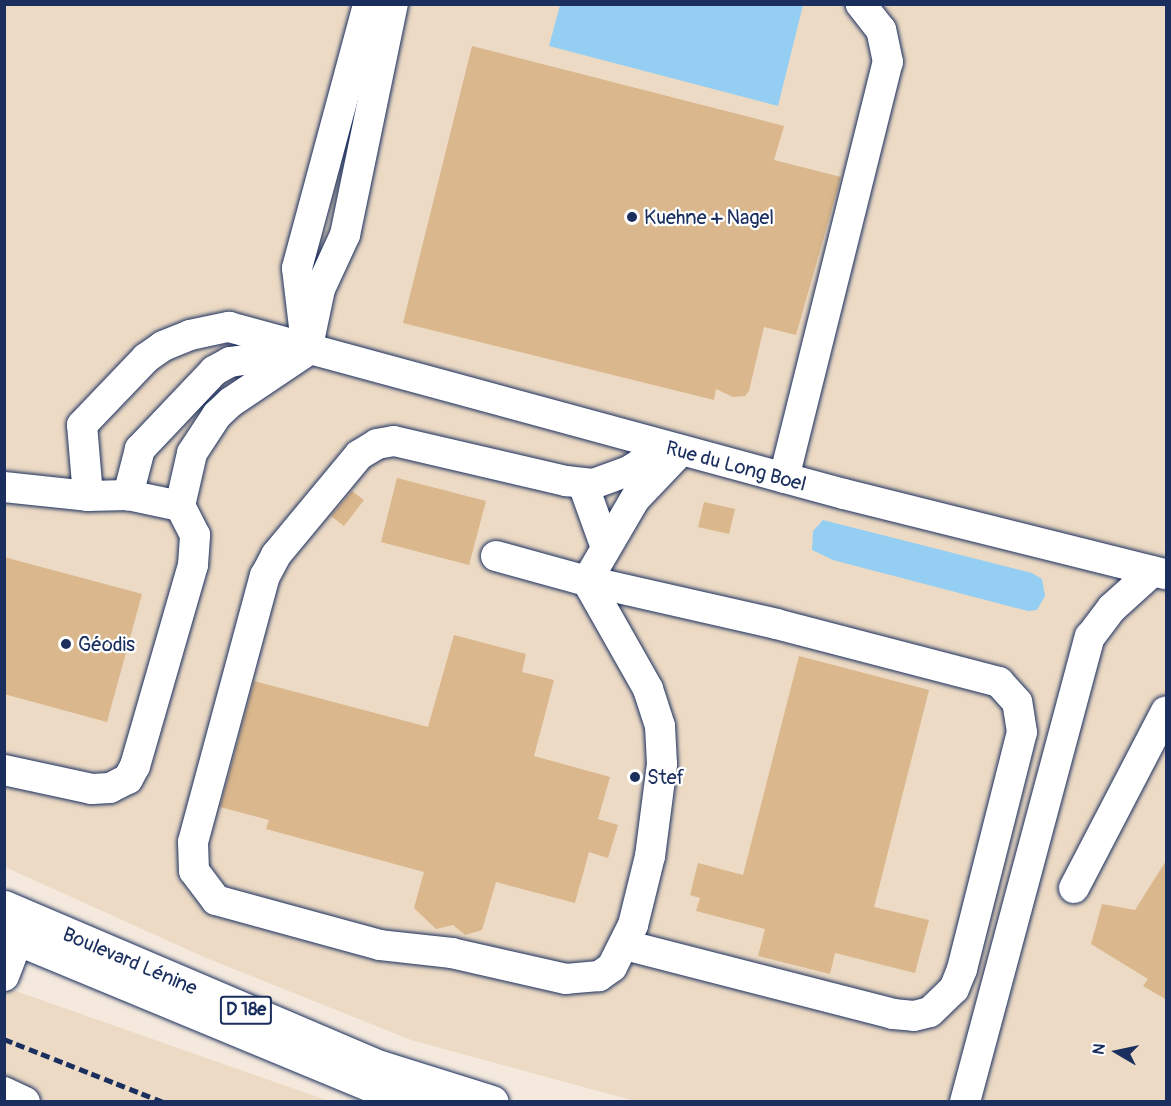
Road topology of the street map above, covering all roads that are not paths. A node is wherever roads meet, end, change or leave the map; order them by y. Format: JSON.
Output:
{"nodes":[{"id":1,"x":368,"y":4,"type":"edge"},
{"id":2,"x":393,"y":4,"type":"edge"},
{"id":3,"x":861,"y":4,"type":"edge"},
{"id":4,"x":307,"y":351,"type":"junction"},
{"id":5,"x":674,"y":449,"type":"junction"},
{"id":6,"x":784,"y":478,"type":"junction"},
{"id":7,"x":583,"y":484,"type":"junction"},
{"id":8,"x":4,"y":487,"type":"edge"},
{"id":9,"x":128,"y":495,"type":"junction"},
{"id":10,"x":88,"y":496,"type":"junction"},
{"id":11,"x":180,"y":506,"type":"junction"},
{"id":12,"x":605,"y":545,"type":"junction"},
{"id":13,"x":496,"y":556,"type":"dead end"},
{"id":14,"x":1160,"y":572,"type":"edge"},
{"id":15,"x":587,"y":581,"type":"junction"},
{"id":16,"x":1167,"y":711,"type":"edge"},
{"id":17,"x":4,"y":770,"type":"edge"},
{"id":18,"x":1074,"y":888,"type":"dead end"},
{"id":19,"x":4,"y":907,"type":"edge"},
{"id":20,"x":11,"y":936,"type":"edge"},
{"id":21,"x":625,"y":945,"type":"junction"},
{"id":22,"x":4,"y":976,"type":"edge"},
{"id":23,"x":4,"y":1092,"type":"edge"},
{"id":24,"x":25,"y":1101,"type":"edge"},
{"id":25,"x":412,"y":1101,"type":"edge"},
{"id":26,"x":492,"y":1101,"type":"edge"},
{"id":27,"x":965,"y":1101,"type":"edge"}],
"edges":[{"from":1,"to":4,"type":"street"},
{"from":2,"to":4,"type":"street"},
{"from":3,"to":6,"type":"street"},
{"from":4,"to":5,"type":"street","name":"Rue du Long Boel"},
{"from":4,"to":9,"type":"street"},
{"from":4,"to":10,"type":"street","name":"Rue du Long Boel"},
{"from":4,"to":11,"type":"street"},
{"from":5,"to":6,"type":"street","name":"Rue du Long Boel"},
{"from":5,"to":7,"type":"street"},
{"from":5,"to":12,"type":"street"},
{"from":6,"to":14,"type":"street","name":"Rue du Long Boel"},
{"from":7,"to":12,"type":"street"},
{"from":7,"to":21,"type":"street"},
{"from":8,"to":10,"type":"street"},
{"from":9,"to":10,"type":"street"},
{"from":9,"to":11,"type":"street"},
{"from":11,"to":17,"type":"street"},
{"from":12,"to":15,"type":"street"},
{"from":13,"to":15,"type":"street"},
{"from":14,"to":27,"type":"street"},
{"from":15,"to":21,"type":"street"},
{"from":15,"to":21,"type":"street"},
{"from":16,"to":18,"type":"street"},
{"from":19,"to":26,"type":"main road","name":"Boulevard Lénine","number":"D 18e"},
{"from":20,"to":22,"type":"street"},
{"from":20,"to":25,"type":"main road","number":"D 18e"},
{"from":23,"to":24,"type":"street"}]}
